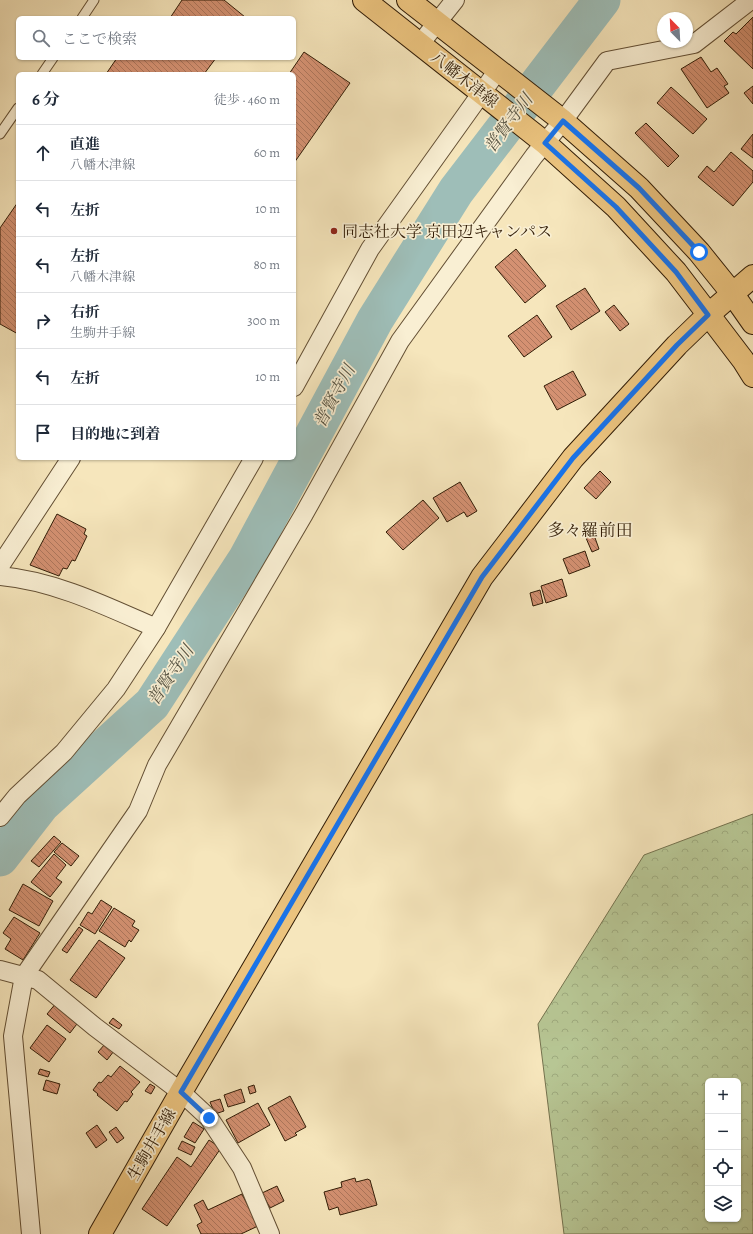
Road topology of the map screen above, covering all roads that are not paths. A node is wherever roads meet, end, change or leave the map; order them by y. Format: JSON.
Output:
{"nodes":[{"id":1,"x":94,"y":0,"type":"edge"},
{"id":2,"x":364,"y":0,"type":"edge"},
{"id":3,"x":408,"y":0,"type":"edge"},
{"id":4,"x":455,"y":0,"type":"edge"},
{"id":5,"x":751,"y":0,"type":"edge"},
{"id":6,"x":83,"y":16,"type":"edge"},
{"id":7,"x":438,"y":23,"type":"junction"},
{"id":8,"x":420,"y":44,"type":"junction"},
{"id":9,"x":52,"y":60,"type":"edge"},
{"id":10,"x":498,"y":70,"type":"junction"},
{"id":11,"x":43,"y":72,"type":"edge"},
{"id":12,"x":481,"y":92,"type":"junction"},
{"id":13,"x":16,"y":111,"type":"edge"},
{"id":14,"x":563,"y":121,"type":"junction"},
{"id":15,"x":0,"y":134,"type":"edge"},
{"id":16,"x":545,"y":143,"type":"junction"},
{"id":17,"x":753,"y":276,"type":"edge"},
{"id":18,"x":732,"y":293,"type":"junction"},
{"id":19,"x":708,"y":315,"type":"junction"},
{"id":20,"x":753,"y":323,"type":"edge"},
{"id":21,"x":753,"y":376,"type":"edge"},
{"id":22,"x":296,"y":383,"type":"edge"},
{"id":23,"x":70,"y":460,"type":"edge"},
{"id":24,"x":253,"y":460,"type":"edge"},
{"id":25,"x":0,"y":566,"type":"edge"},
{"id":26,"x":0,"y":576,"type":"edge"},
{"id":27,"x":156,"y":628,"type":"junction"},
{"id":28,"x":0,"y":817,"type":"edge"},
{"id":29,"x":2,"y":970,"type":"edge"},
{"id":30,"x":24,"y":976,"type":"junction"},
{"id":31,"x":181,"y":1092,"type":"junction"},
{"id":32,"x":30,"y":1234,"type":"edge"},
{"id":33,"x":100,"y":1234,"type":"edge"},
{"id":34,"x":270,"y":1234,"type":"edge"}],
"edges":[{"from":1,"to":6,"type":"lane"},
{"from":2,"to":8,"type":"main road","name":"八幡木津線"},
{"from":3,"to":7,"type":"main road","name":"八幡木津線"},
{"from":4,"to":7,"type":"street"},
{"from":5,"to":14,"type":"street"},
{"from":7,"to":8,"type":"street"},
{"from":7,"to":10,"type":"main road","name":"八幡木津線"},
{"from":8,"to":12,"type":"main road","name":"八幡木津線"},
{"from":9,"to":11,"type":"lane"},
{"from":10,"to":12,"type":"street"},
{"from":10,"to":14,"type":"main road","name":"八幡木津線"},
{"from":12,"to":16,"type":"main road","name":"八幡木津線"},
{"from":12,"to":22,"type":"street"},
{"from":13,"to":15,"type":"lane"},
{"from":14,"to":16,"type":"street"},
{"from":14,"to":18,"type":"main road","name":"八幡木津線"},
{"from":16,"to":19,"type":"main road","name":"八幡木津線"},
{"from":16,"to":30,"type":"street"},
{"from":17,"to":18,"type":"main road","name":"生駒井手線"},
{"from":18,"to":19,"type":"main road","name":"生駒井手線"},
{"from":18,"to":20,"type":"main road","name":"八幡木津線"},
{"from":19,"to":21,"type":"main road","name":"八幡木津線"},
{"from":19,"to":31,"type":"main road","name":"生駒井手線"},
{"from":23,"to":25,"type":"street"},
{"from":24,"to":27,"type":"street"},
{"from":26,"to":27,"type":"street"},
{"from":27,"to":28,"type":"street"},
{"from":29,"to":30,"type":"street"},
{"from":30,"to":31,"type":"street"},
{"from":30,"to":32,"type":"street"},
{"from":31,"to":33,"type":"main road","name":"生駒井手線"},
{"from":31,"to":34,"type":"street"}]}
